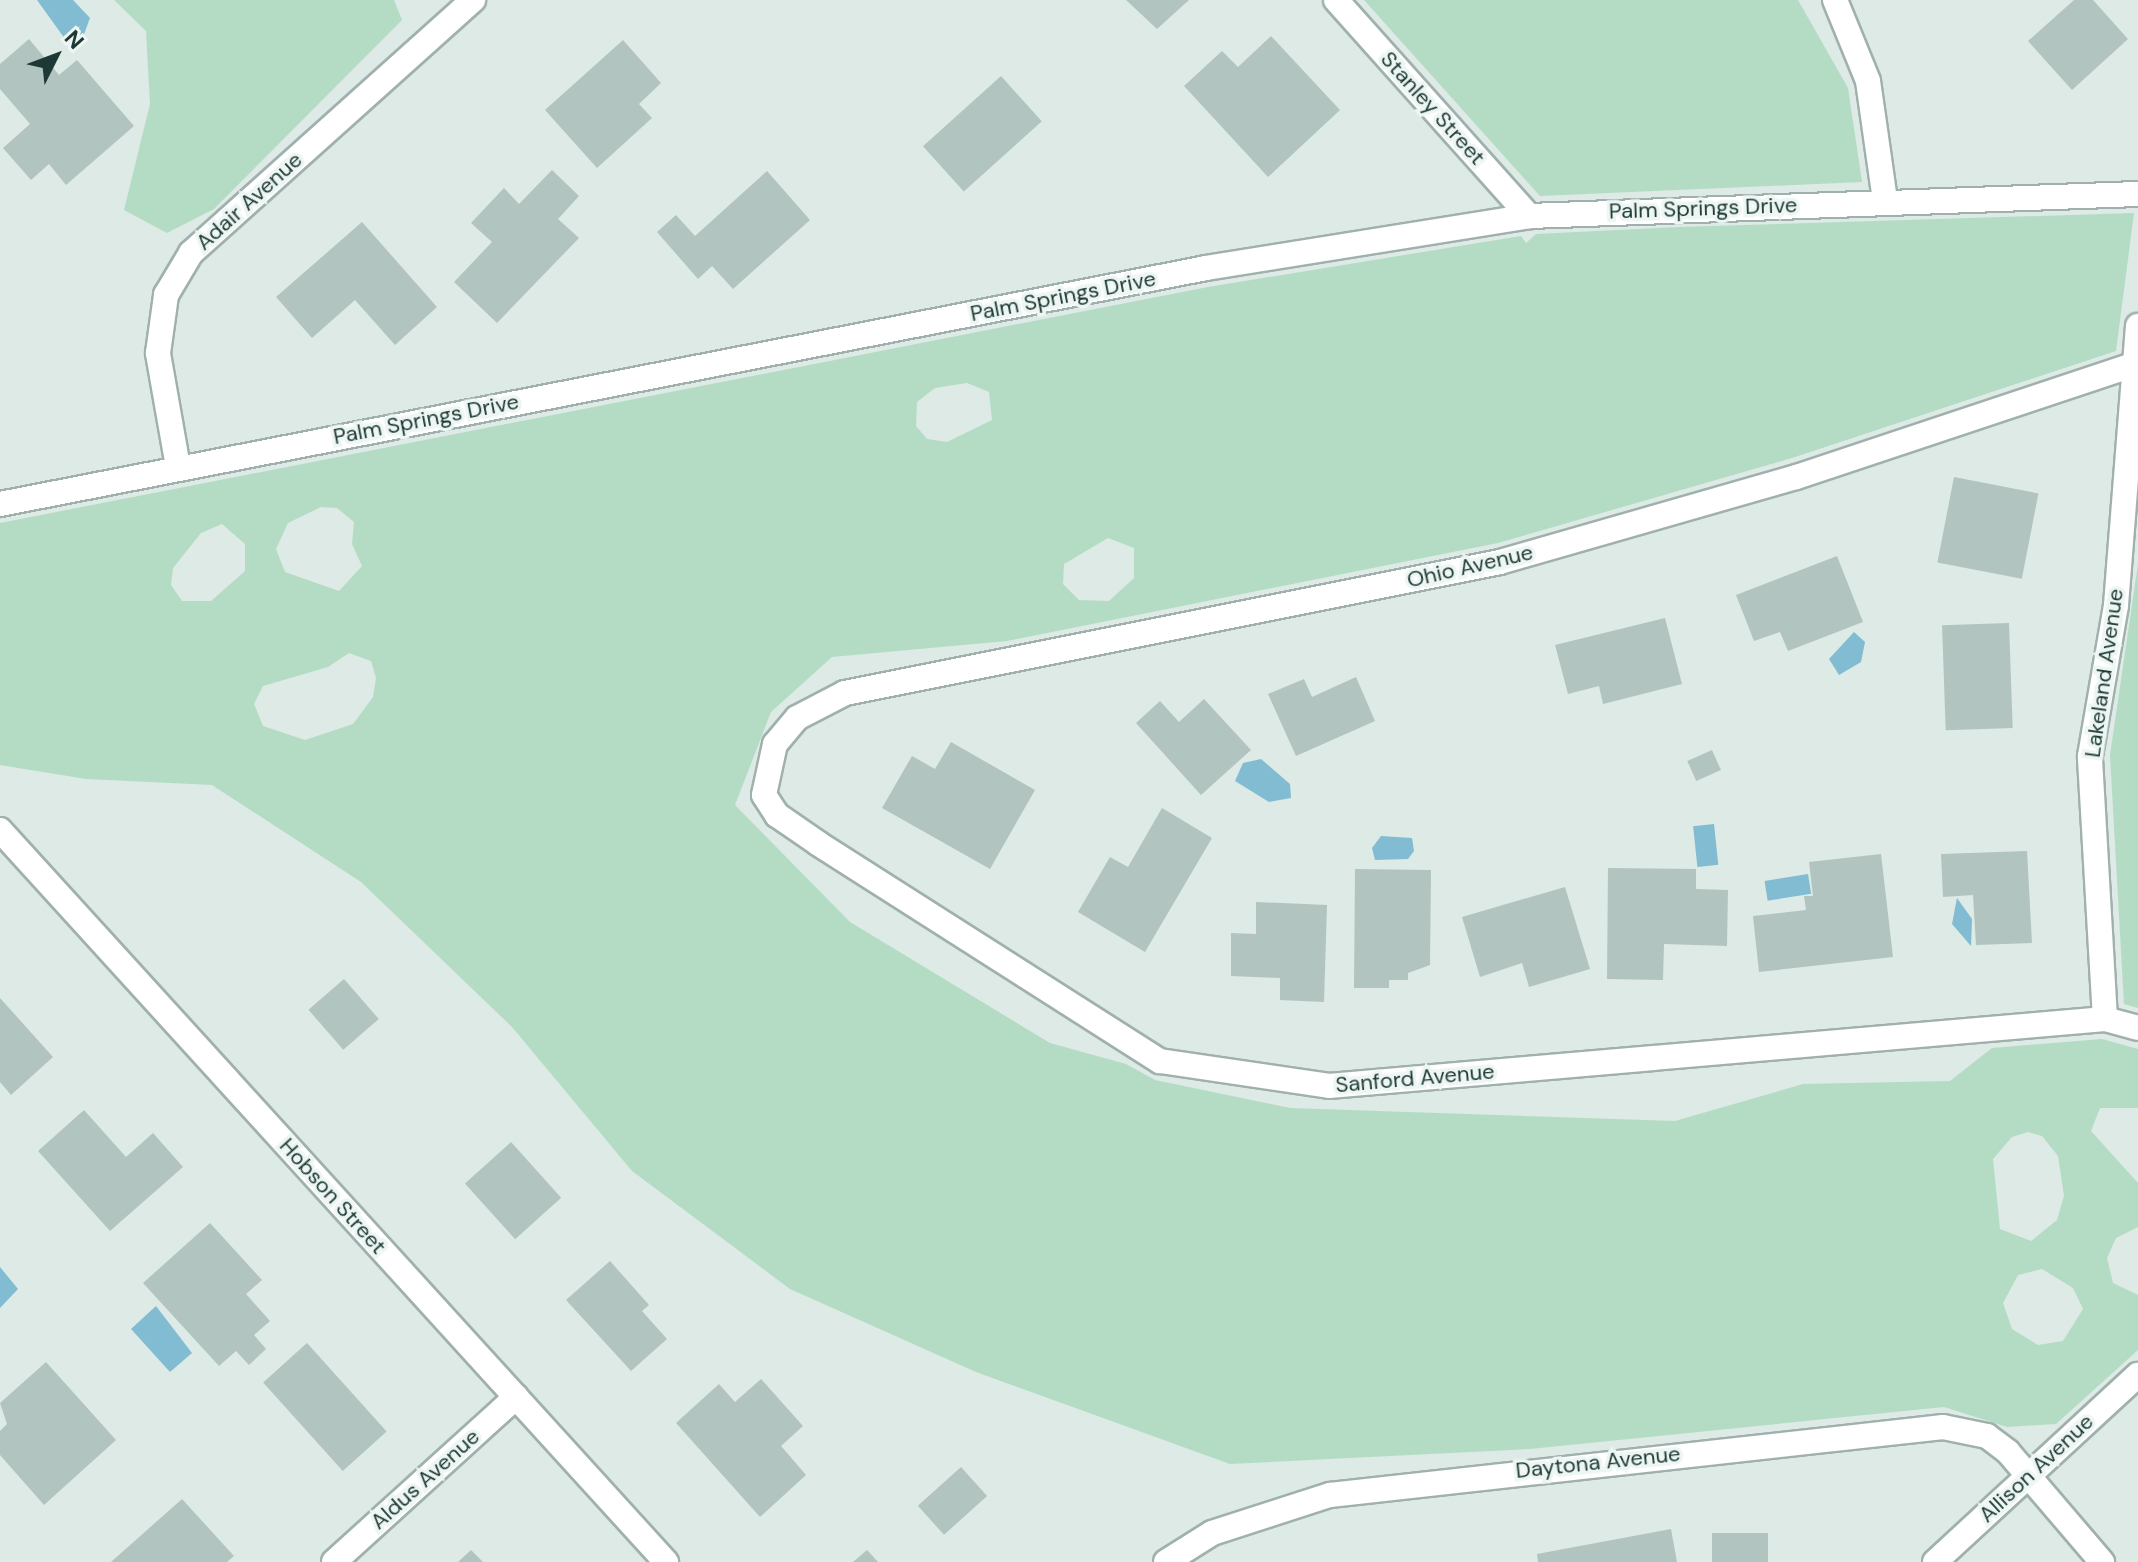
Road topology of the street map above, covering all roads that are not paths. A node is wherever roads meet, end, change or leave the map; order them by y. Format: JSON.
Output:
{"nodes":[{"id":1,"x":473,"y":0,"type":"edge"},
{"id":2,"x":1336,"y":0,"type":"edge"},
{"id":3,"x":1835,"y":0,"type":"edge"},
{"id":4,"x":2138,"y":194,"type":"edge"},
{"id":5,"x":1885,"y":201,"type":"junction"},
{"id":6,"x":1529,"y":216,"type":"junction"},
{"id":7,"x":2138,"y":326,"type":"edge"},
{"id":8,"x":2133,"y":365,"type":"junction"},
{"id":9,"x":178,"y":467,"type":"junction"},
{"id":10,"x":0,"y":504,"type":"edge"},
{"id":11,"x":797,"y":718,"type":"joint"},
{"id":12,"x":0,"y":830,"type":"edge"},
{"id":13,"x":2105,"y":1019,"type":"junction"},
{"id":14,"x":2138,"y":1028,"type":"edge"},
{"id":15,"x":2138,"y":1375,"type":"edge"},
{"id":16,"x":516,"y":1397,"type":"junction"},
{"id":17,"x":2025,"y":1476,"type":"junction"},
{"id":18,"x":334,"y":1562,"type":"edge"},
{"id":19,"x":666,"y":1562,"type":"edge"},
{"id":20,"x":1166,"y":1562,"type":"edge"},
{"id":21,"x":1935,"y":1562,"type":"edge"},
{"id":22,"x":2102,"y":1562,"type":"edge"}],
"edges":[{"from":1,"to":9,"type":"street","name":"Adair Avenue"},
{"from":2,"to":6,"type":"street","name":"Stanley Street"},
{"from":3,"to":5,"type":"street"},
{"from":4,"to":5,"type":"street","name":"Palm Springs Drive"},
{"from":5,"to":6,"type":"street","name":"Palm Springs Drive"},
{"from":6,"to":9,"type":"street","name":"Palm Springs Drive"},
{"from":7,"to":8,"type":"street","name":"Lakeland Avenue"},
{"from":8,"to":11,"type":"street","name":"Ohio Avenue"},
{"from":8,"to":13,"type":"street","name":"Lakeland Avenue"},
{"from":9,"to":10,"type":"street","name":"Palm Springs Drive"},
{"from":11,"to":13,"type":"street","name":"Sanford Avenue"},
{"from":12,"to":16,"type":"street","name":"Hobson Street"},
{"from":13,"to":14,"type":"street","name":"Sanford Avenue"},
{"from":15,"to":17,"type":"street","name":"Allison Avenue"},
{"from":16,"to":18,"type":"street","name":"Aldus Avenue"},
{"from":16,"to":19,"type":"street","name":"Hobson Street"},
{"from":17,"to":20,"type":"street","name":"Daytona Avenue"},
{"from":17,"to":21,"type":"street","name":"Allison Avenue"},
{"from":17,"to":22,"type":"street","name":"Daytona Avenue"}]}
